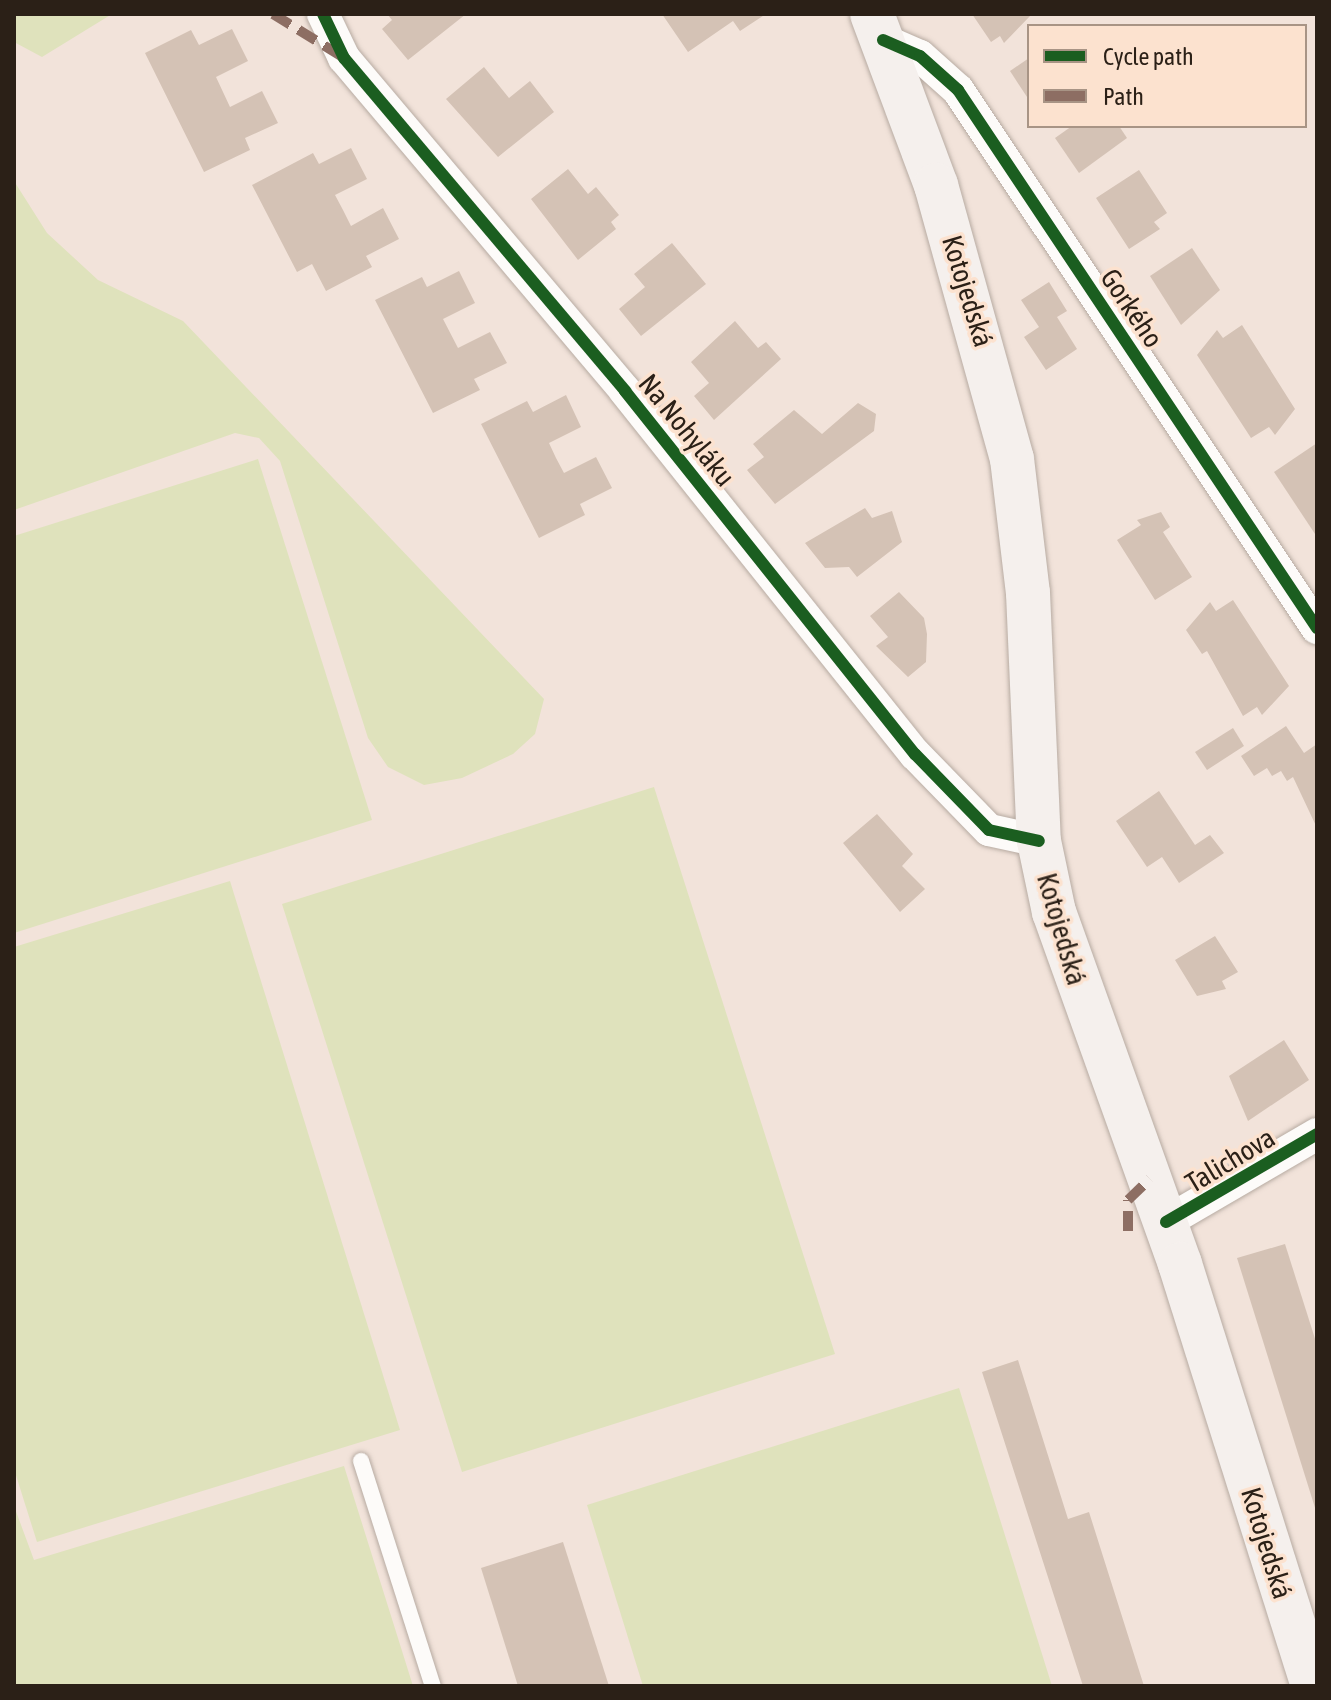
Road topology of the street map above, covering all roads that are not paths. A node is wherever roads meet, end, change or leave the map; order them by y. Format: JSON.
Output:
{"nodes":[{"id":1,"x":323,"y":14,"type":"edge"},
{"id":2,"x":877,"y":27,"type":"edge"},
{"id":3,"x":1317,"y":628,"type":"edge"},
{"id":4,"x":1039,"y":841,"type":"junction"},
{"id":5,"x":1317,"y":1134,"type":"edge"},
{"id":6,"x":1166,"y":1222,"type":"junction"},
{"id":7,"x":361,"y":1461,"type":"dead end"},
{"id":8,"x":433,"y":1686,"type":"edge"},
{"id":9,"x":1313,"y":1686,"type":"edge"}],
"edges":[{"from":1,"to":4,"type":"street","name":"Na Nohyláku"},
{"from":2,"to":3,"type":"street","name":"Gorkého"},
{"from":2,"to":4,"type":"main road","name":"Kotojedská"},
{"from":4,"to":6,"type":"main road","name":"Kotojedská"},
{"from":5,"to":6,"type":"street","name":"Talichova"},
{"from":6,"to":9,"type":"main road","name":"Kotojedská"},
{"from":7,"to":8,"type":"lane"}]}
